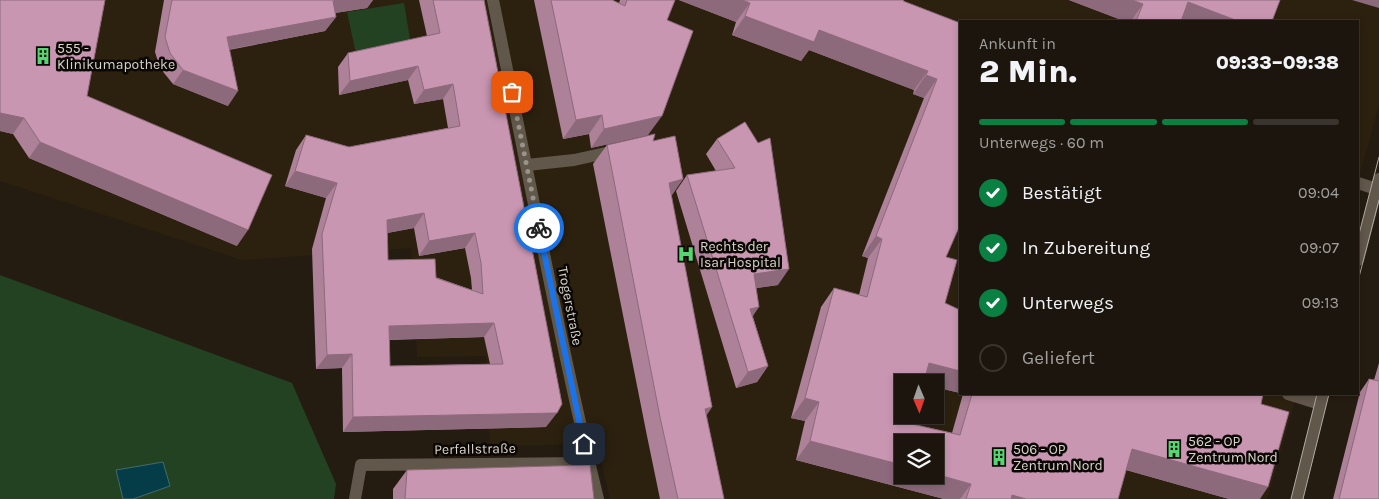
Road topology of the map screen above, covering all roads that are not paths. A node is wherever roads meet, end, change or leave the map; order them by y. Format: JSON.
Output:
{"nodes":[{"id":1,"x":493,"y":0,"type":"edge"},
{"id":2,"x":631,"y":147,"type":"edge"},
{"id":3,"x":527,"y":165,"type":"junction"},
{"id":4,"x":1359,"y":183,"type":"edge"},
{"id":5,"x":1378,"y":184,"type":"edge"},
{"id":6,"x":1359,"y":256,"type":"edge"},
{"id":7,"x":1295,"y":395,"type":"edge"},
{"id":8,"x":1322,"y":399,"type":"edge"},
{"id":9,"x":589,"y":463,"type":"junction"},
{"id":10,"x":355,"y":499,"type":"edge"},
{"id":11,"x":598,"y":499,"type":"edge"},
{"id":12,"x":1297,"y":499,"type":"edge"}],
"edges":[{"from":1,"to":3,"type":"street","name":"Trogerstraße"},
{"from":2,"to":3,"type":"street"},
{"from":3,"to":9,"type":"street","name":"Trogerstraße"},
{"from":4,"to":5,"type":"street"},
{"from":5,"to":6,"type":"street"},
{"from":7,"to":8,"type":"street"},
{"from":8,"to":12,"type":"street"},
{"from":9,"to":10,"type":"street","name":"Perfallstraße"},
{"from":9,"to":11,"type":"street","name":"Trogerstraße"}]}
